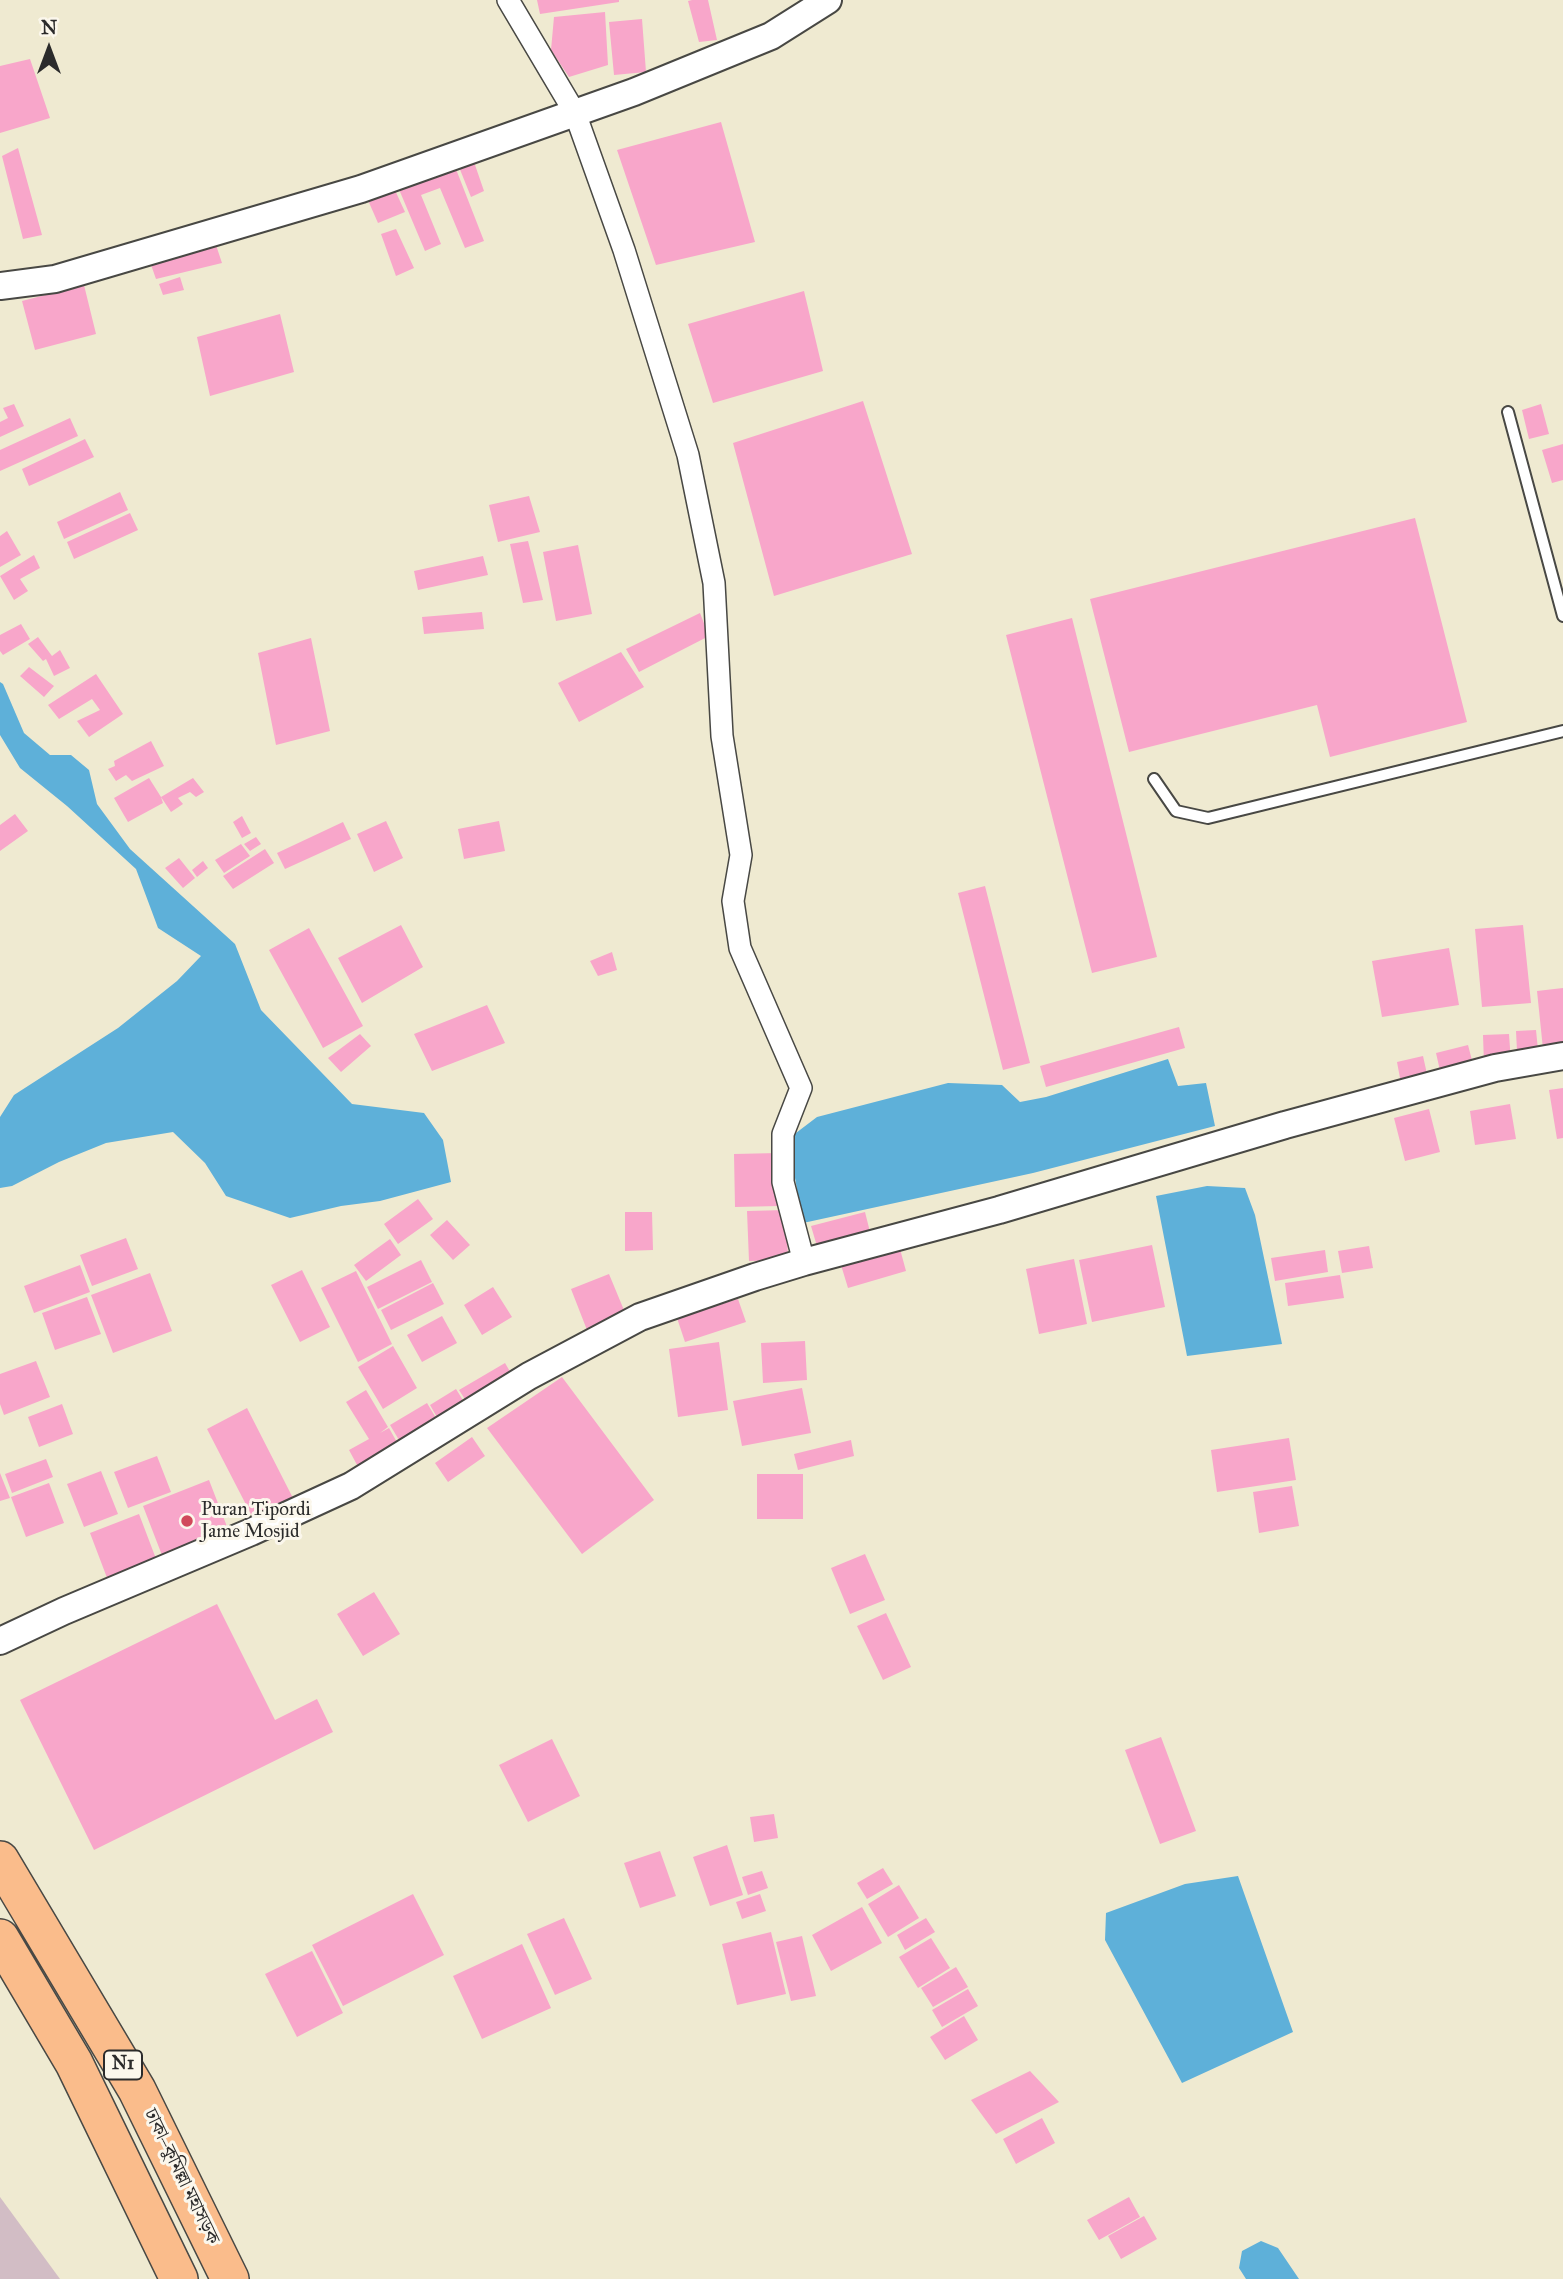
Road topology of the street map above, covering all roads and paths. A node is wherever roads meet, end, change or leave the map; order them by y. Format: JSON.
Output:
{"nodes":[{"id":1,"x":508,"y":0,"type":"edge"},
{"id":2,"x":828,"y":0,"type":"edge"},
{"id":3,"x":575,"y":113,"type":"junction"},
{"id":4,"x":0,"y":286,"type":"edge"},
{"id":5,"x":1508,"y":412,"type":"dead end"},
{"id":6,"x":1563,"y":616,"type":"edge"},
{"id":7,"x":1563,"y":731,"type":"edge"},
{"id":8,"x":1154,"y":779,"type":"dead end"},
{"id":9,"x":1563,"y":1056,"type":"edge"},
{"id":10,"x":804,"y":1262,"type":"junction"},
{"id":11,"x":0,"y":1641,"type":"edge"},
{"id":12,"x":0,"y":1860,"type":"edge"},
{"id":13,"x":0,"y":1938,"type":"edge"},
{"id":14,"x":178,"y":2279,"type":"edge"},
{"id":15,"x":230,"y":2279,"type":"edge"}],
"edges":[{"from":1,"to":3,"type":"street"},
{"from":2,"to":3,"type":"street"},
{"from":3,"to":4,"type":"street"},
{"from":3,"to":10,"type":"street"},
{"from":5,"to":6,"type":"lane"},
{"from":7,"to":8,"type":"lane"},
{"from":9,"to":10,"type":"street"},
{"from":10,"to":11,"type":"street"},
{"from":12,"to":15,"type":"highway","name":"ঢাকা–কুমিল্লা মহাসড়ক","number":"N1"},
{"from":13,"to":14,"type":"highway","number":"N1"}]}
